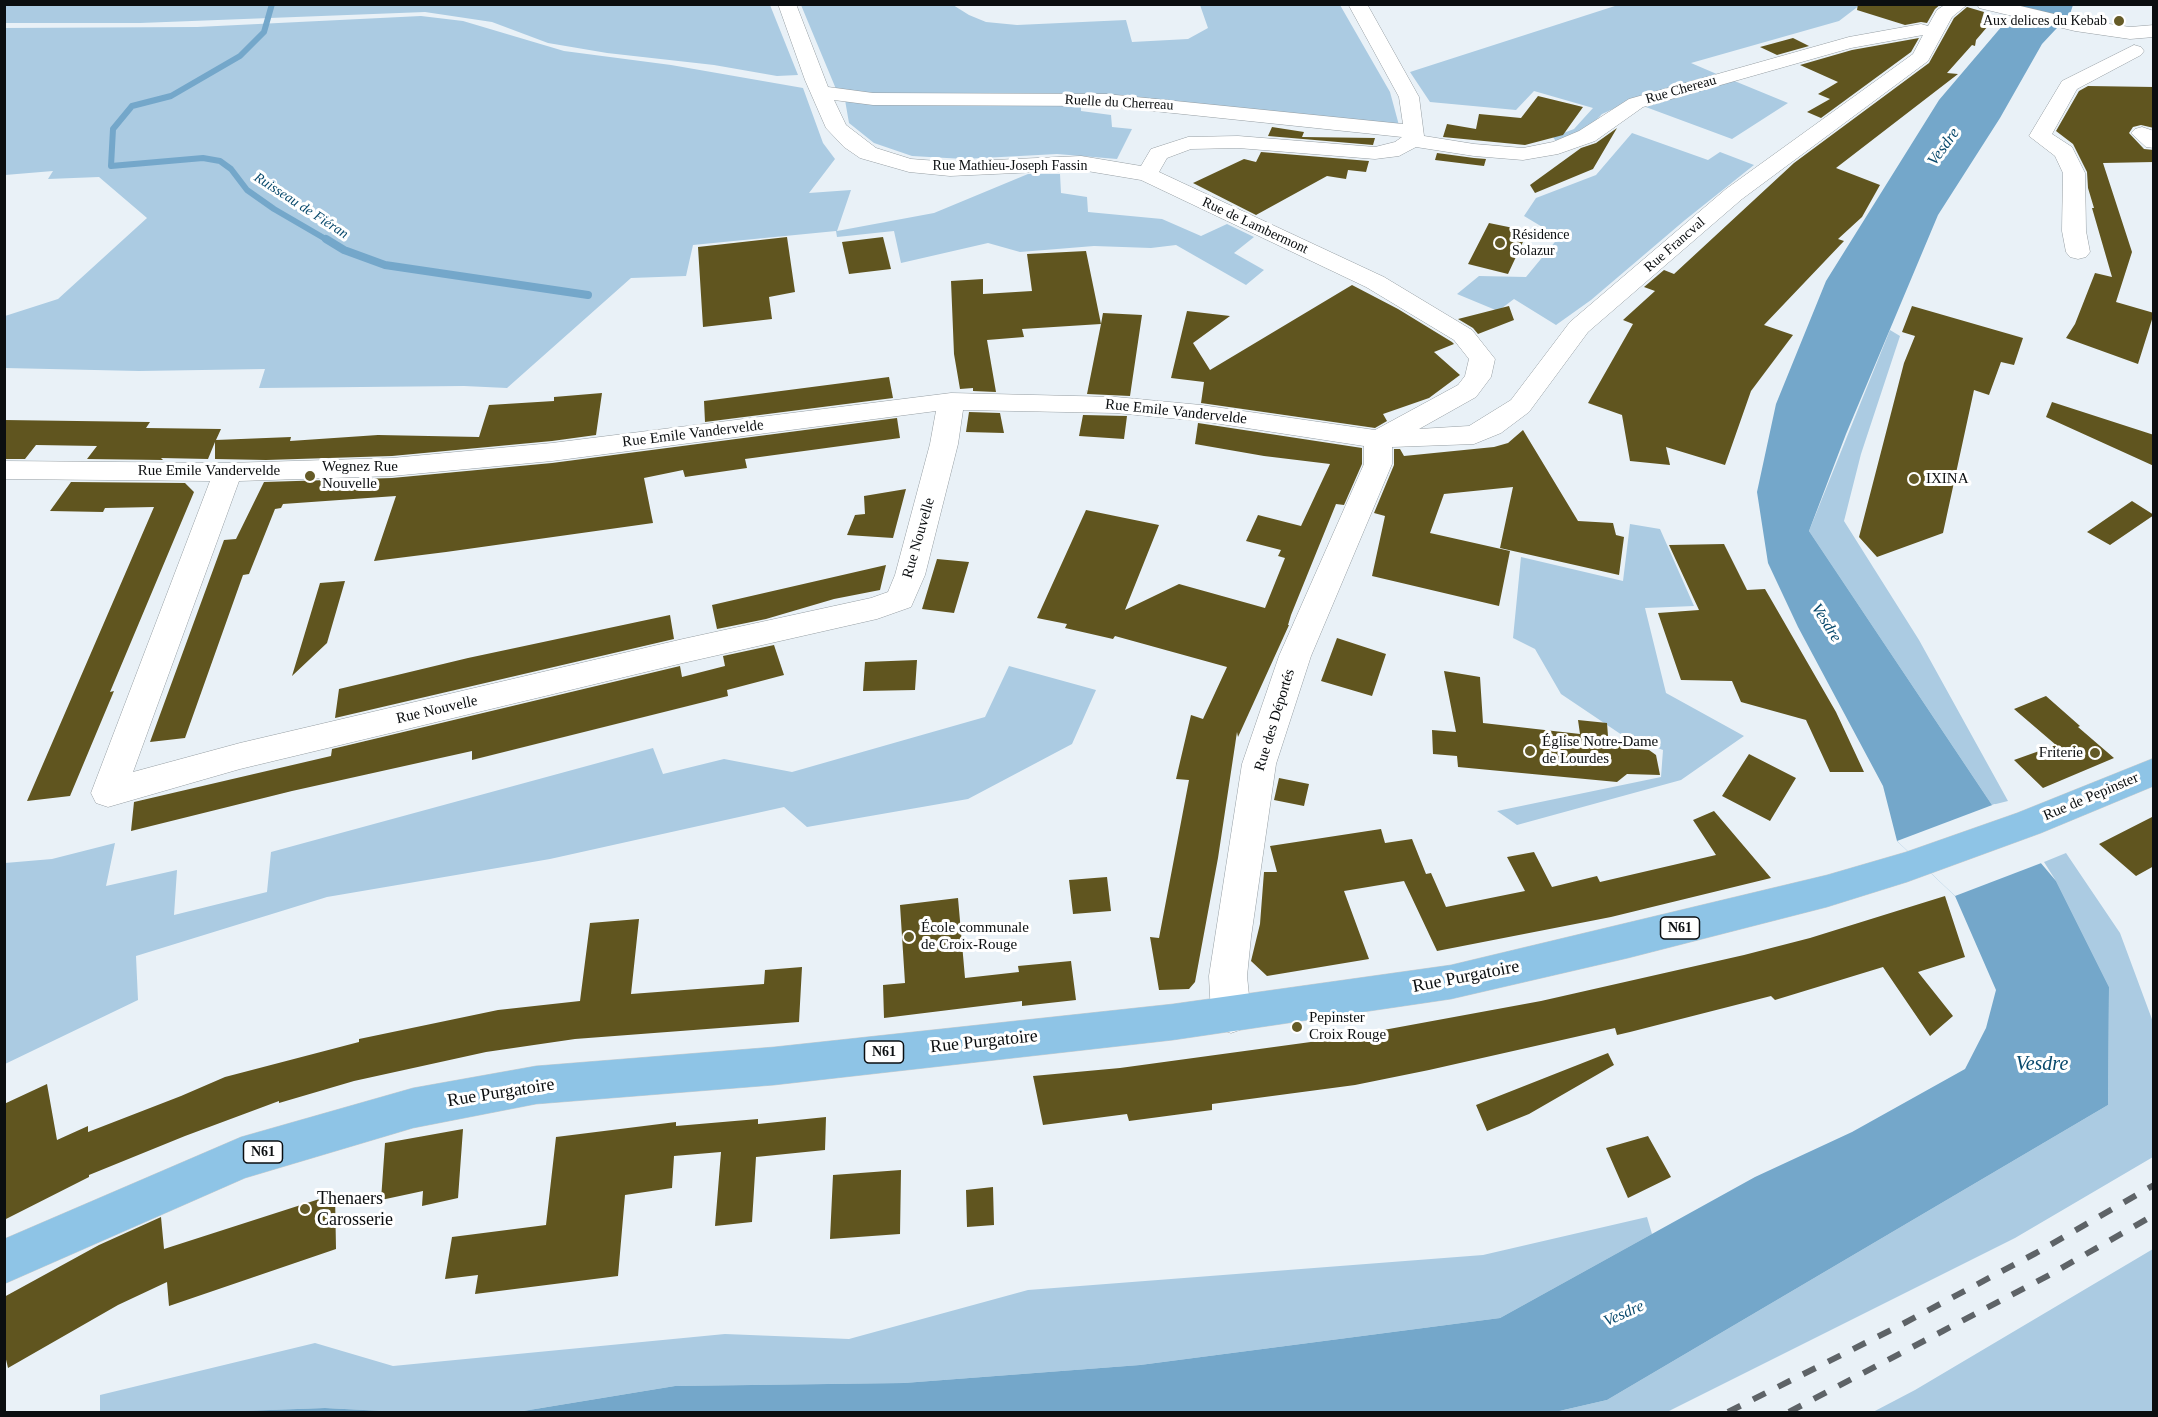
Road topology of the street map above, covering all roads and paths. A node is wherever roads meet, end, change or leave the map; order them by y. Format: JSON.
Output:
{"nodes":[{"id":1,"x":787,"y":4,"type":"edge"},
{"id":2,"x":1357,"y":4,"type":"edge"},
{"id":3,"x":1959,"y":4,"type":"edge"},
{"id":4,"x":1986,"y":4,"type":"edge"},
{"id":5,"x":1921,"y":30,"type":"dead end"},
{"id":6,"x":2154,"y":31,"type":"edge"},
{"id":7,"x":2137,"y":48,"type":"junction"},
{"id":8,"x":821,"y":92,"type":"junction"},
{"id":9,"x":1414,"y":136,"type":"junction"},
{"id":10,"x":1147,"y":174,"type":"junction"},
{"id":11,"x":2078,"y":252,"type":"dead end"},
{"id":12,"x":951,"y":401,"type":"junction"},
{"id":13,"x":1378,"y":439,"type":"junction"},
{"id":14,"x":4,"y":470,"type":"edge"},
{"id":15,"x":228,"y":472,"type":"junction"},
{"id":16,"x":2154,"y":771,"type":"edge"},
{"id":17,"x":1907,"y":867,"type":"joint"},
{"id":18,"x":1231,"y":1015,"type":"junction"},
{"id":19,"x":4,"y":1262,"type":"edge"}],
"edges":[{"from":1,"to":8,"type":"street","name":"Rue Mathieu-Joseph Fassin"},
{"from":2,"to":9,"type":"street"},
{"from":3,"to":13,"type":"street","name":"Rue Francval"},
{"from":4,"to":7,"type":"street"},
{"from":5,"to":9,"type":"street","name":"Rue Chereau"},
{"from":6,"to":7,"type":"street"},
{"from":7,"to":11,"type":"street"},
{"from":8,"to":9,"type":"street","name":"Ruelle du Cherreau"},
{"from":8,"to":10,"type":"street","name":"Rue Mathieu-Joseph Fassin"},
{"from":9,"to":10,"type":"street"},
{"from":10,"to":13,"type":"street","name":"Rue de Lambermont"},
{"from":12,"to":13,"type":"street","name":"Rue Emile Vandervelde"},
{"from":12,"to":15,"type":"street","name":"Rue Emile Vandervelde"},
{"from":12,"to":15,"type":"street","name":"Rue Nouvelle"},
{"from":13,"to":18,"type":"street","name":"Rue des Déportés"},
{"from":14,"to":15,"type":"street","name":"Rue Emile Vandervelde"},
{"from":16,"to":17,"type":"main road","name":"Rue de Pepinster","number":"N61"},
{"from":17,"to":18,"type":"main road","name":"Rue Purgatoire","number":"N61"},
{"from":18,"to":19,"type":"main road","name":"Rue Purgatoire","number":"N61"}]}
